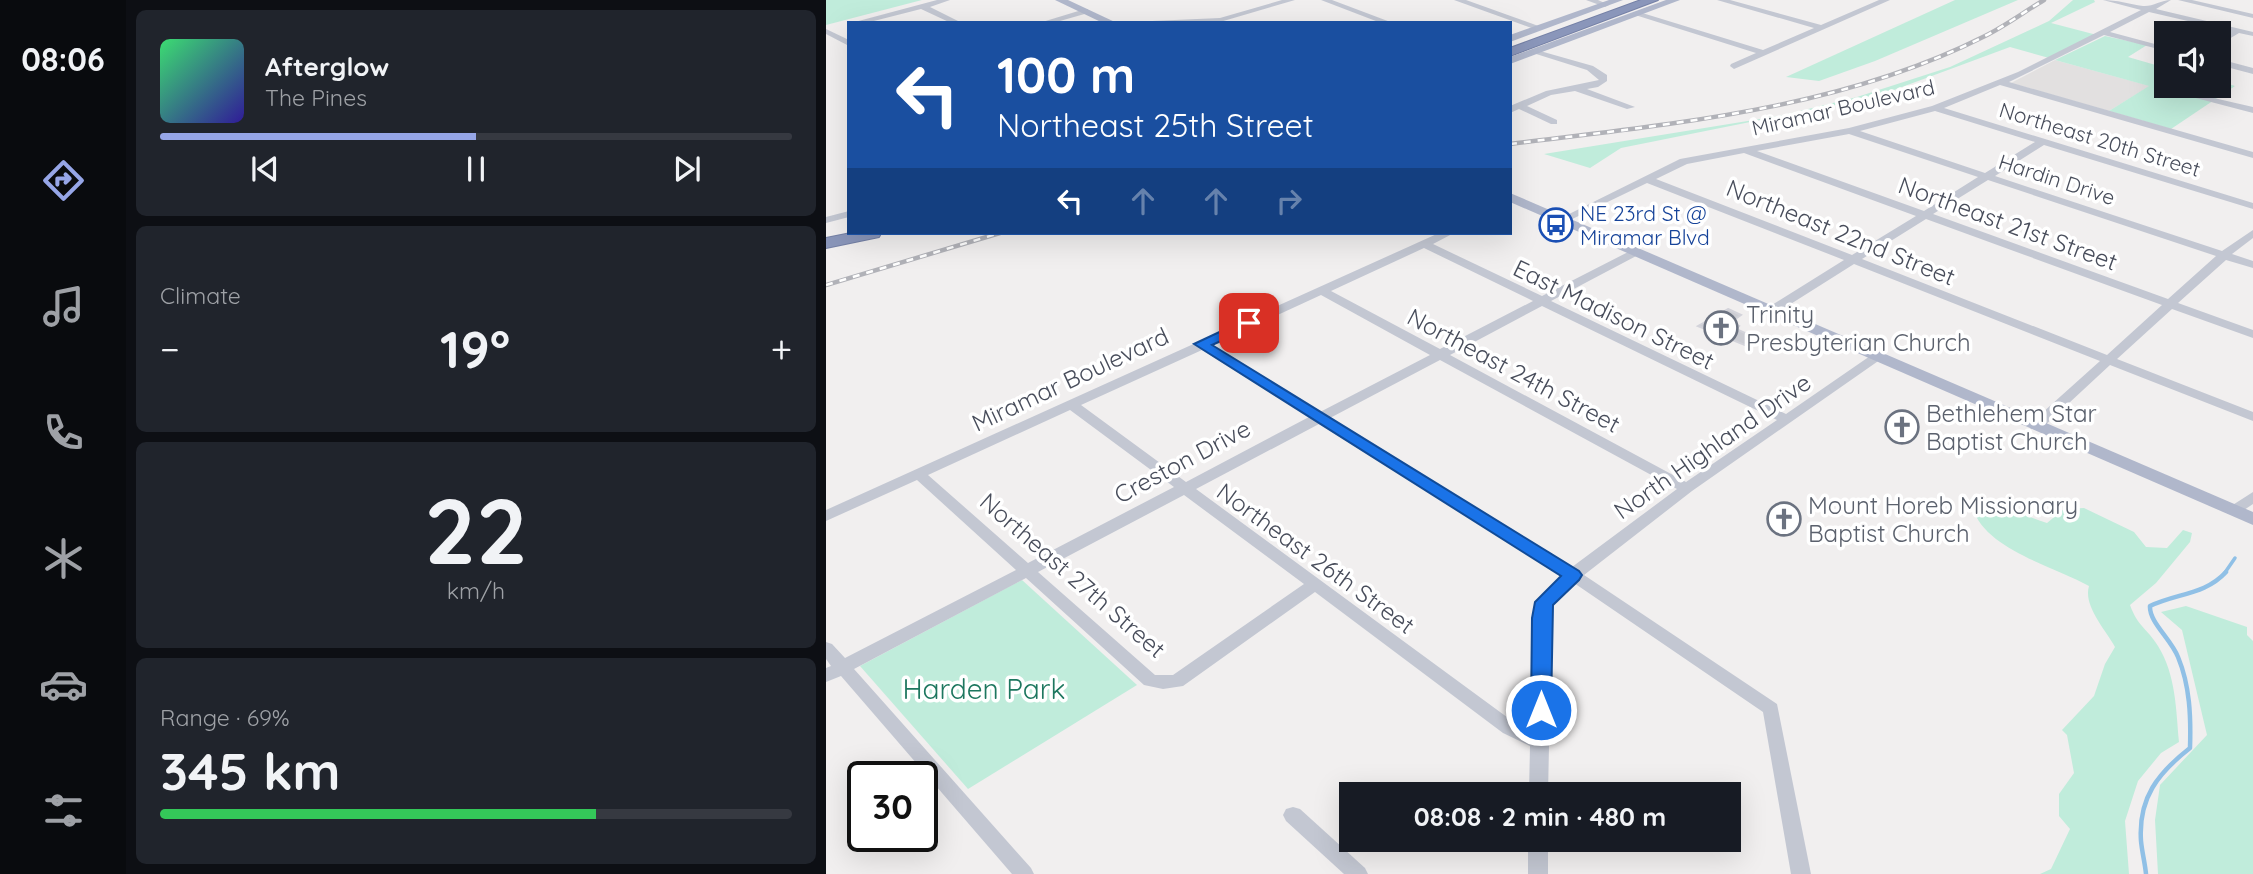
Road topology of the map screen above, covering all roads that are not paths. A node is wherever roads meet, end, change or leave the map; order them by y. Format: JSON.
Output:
{"nodes":[{"id":1,"x":946,"y":0,"type":"edge"},
{"id":2,"x":1060,"y":0,"type":"edge"},
{"id":3,"x":1291,"y":0,"type":"edge"},
{"id":4,"x":1325,"y":0,"type":"edge"},
{"id":5,"x":1458,"y":0,"type":"edge"},
{"id":6,"x":1590,"y":0,"type":"edge"},
{"id":7,"x":1618,"y":0,"type":"edge"},
{"id":8,"x":1640,"y":0,"type":"edge"},
{"id":9,"x":1652,"y":0,"type":"edge"},
{"id":10,"x":1675,"y":0,"type":"edge"},
{"id":11,"x":1721,"y":0,"type":"edge"},
{"id":12,"x":1856,"y":0,"type":"edge"},
{"id":13,"x":1886,"y":0,"type":"edge"},
{"id":14,"x":2107,"y":0,"type":"edge"},
{"id":15,"x":2167,"y":0,"type":"edge"},
{"id":16,"x":2182,"y":0,"type":"edge"},
{"id":17,"x":1605,"y":5,"type":"junction"},
{"id":18,"x":1875,"y":5,"type":"junction"},
{"id":19,"x":922,"y":6,"type":"junction"},
{"id":20,"x":2149,"y":10,"type":"junction"},
{"id":21,"x":1085,"y":11,"type":"junction"},
{"id":22,"x":1636,"y":15,"type":"junction"},
{"id":23,"x":2253,"y":16,"type":"edge"},
{"id":24,"x":863,"y":21,"type":"edge"},
{"id":25,"x":954,"y":21,"type":"edge"},
{"id":26,"x":1050,"y":21,"type":"edge"},
{"id":27,"x":1108,"y":21,"type":"edge"},
{"id":28,"x":1197,"y":21,"type":"edge"},
{"id":29,"x":1383,"y":21,"type":"edge"},
{"id":30,"x":1501,"y":21,"type":"edge"},
{"id":31,"x":838,"y":27,"type":"dead end"},
{"id":32,"x":1512,"y":27,"type":"edge"},
{"id":33,"x":1822,"y":28,"type":"junction"},
{"id":34,"x":826,"y":30,"type":"edge"},
{"id":35,"x":2237,"y":31,"type":"junction"},
{"id":36,"x":2105,"y":33,"type":"junction"},
{"id":37,"x":2253,"y":34,"type":"edge"},
{"id":38,"x":2231,"y":35,"type":"edge"},
{"id":39,"x":1512,"y":38,"type":"edge"},
{"id":40,"x":1537,"y":39,"type":"junction"},
{"id":41,"x":847,"y":43,"type":"edge"},
{"id":42,"x":2154,"y":46,"type":"edge"},
{"id":43,"x":1512,"y":47,"type":"edge"},
{"id":44,"x":1512,"y":47,"type":"edge"},
{"id":45,"x":1763,"y":53,"type":"junction"},
{"id":46,"x":1512,"y":59,"type":"edge"},
{"id":47,"x":2231,"y":65,"type":"edge"},
{"id":48,"x":1734,"y":66,"type":"dead end"},
{"id":49,"x":2253,"y":71,"type":"edge"},
{"id":50,"x":2002,"y":83,"type":"junction"},
{"id":51,"x":1577,"y":88,"type":"junction"},
{"id":52,"x":2207,"y":98,"type":"edge"},
{"id":53,"x":1630,"y":107,"type":"dead end"},
{"id":54,"x":1515,"y":108,"type":"edge"},
{"id":55,"x":1935,"y":108,"type":"junction"},
{"id":56,"x":2253,"y":110,"type":"edge"},
{"id":57,"x":1554,"y":122,"type":"dead end"},
{"id":58,"x":1850,"y":131,"type":"junction"},
{"id":59,"x":2043,"y":141,"type":"junction"},
{"id":60,"x":1748,"y":151,"type":"junction"},
{"id":61,"x":2253,"y":155,"type":"edge"},
{"id":62,"x":1988,"y":177,"type":"junction"},
{"id":63,"x":1647,"y":179,"type":"junction"},
{"id":64,"x":1513,"y":200,"type":"edge"},
{"id":65,"x":2253,"y":206,"type":"edge"},
{"id":66,"x":847,"y":215,"type":"edge"},
{"id":67,"x":1925,"y":215,"type":"junction"},
{"id":68,"x":826,"y":220,"type":"edge"},
{"id":69,"x":1562,"y":220,"type":"junction"},
{"id":70,"x":847,"y":225,"type":"edge"},
{"id":71,"x":826,"y":230,"type":"edge"},
{"id":72,"x":2253,"y":233,"type":"edge"},
{"id":73,"x":864,"y":235,"type":"edge"},
{"id":74,"x":1444,"y":235,"type":"edge"},
{"id":75,"x":826,"y":243,"type":"edge"},
{"id":76,"x":1424,"y":244,"type":"junction"},
{"id":77,"x":1636,"y":252,"type":"junction"},
{"id":78,"x":2224,"y":255,"type":"junction"},
{"id":79,"x":1855,"y":260,"type":"junction"},
{"id":80,"x":2253,"y":265,"type":"edge"},
{"id":81,"x":1320,"y":290,"type":"junction"},
{"id":82,"x":1540,"y":302,"type":"junction"},
{"id":83,"x":2170,"y":304,"type":"junction"},
{"id":84,"x":1771,"y":311,"type":"junction"},
{"id":85,"x":2253,"y":334,"type":"edge"},
{"id":86,"x":1201,"y":344,"type":"junction"},
{"id":87,"x":1437,"y":355,"type":"junction"},
{"id":88,"x":1878,"y":357,"type":"junction"},
{"id":89,"x":2110,"y":361,"type":"junction"},
{"id":90,"x":1070,"y":404,"type":"junction"},
{"id":91,"x":1317,"y":417,"type":"junction"},
{"id":92,"x":2253,"y":417,"type":"edge"},
{"id":93,"x":1787,"y":420,"type":"junction"},
{"id":94,"x":2036,"y":426,"type":"junction"},
{"id":95,"x":918,"y":474,"type":"junction"},
{"id":96,"x":1687,"y":488,"type":"junction"},
{"id":97,"x":1182,"y":489,"type":"junction"},
{"id":98,"x":2253,"y":497,"type":"edge"},
{"id":99,"x":2232,"y":510,"type":"junction"},
{"id":100,"x":826,"y":516,"type":"edge"},
{"id":101,"x":2253,"y":519,"type":"edge"},
{"id":102,"x":1027,"y":571,"type":"junction"},
{"id":103,"x":1573,"y":575,"type":"junction"},
{"id":104,"x":1314,"y":585,"type":"junction"},
{"id":105,"x":826,"y":648,"type":"edge"},
{"id":106,"x":834,"y":672,"type":"edge"},
{"id":107,"x":1540,"y":742,"type":"junction"},
{"id":108,"x":1538,"y":782,"type":"edge"},
{"id":109,"x":1293,"y":815,"type":"dead end"},
{"id":110,"x":1538,"y":852,"type":"edge"},
{"id":111,"x":1024,"y":874,"type":"edge"},
{"id":112,"x":1358,"y":874,"type":"edge"},
{"id":113,"x":1538,"y":874,"type":"edge"},
{"id":114,"x":1801,"y":874,"type":"edge"}],
"edges":[{"from":1,"to":19,"type":"street"},
{"from":2,"to":21,"type":"main road"},
{"from":3,"to":28,"type":"street"},
{"from":4,"to":29,"type":"street"},
{"from":5,"to":30,"type":"street"},
{"from":6,"to":17,"type":"street"},
{"from":7,"to":17,"type":"main road"},
{"from":8,"to":40,"type":"highway"},
{"from":9,"to":44,"type":"highway"},
{"from":10,"to":22,"type":"main road"},
{"from":11,"to":33,"type":"street"},
{"from":12,"to":18,"type":"street"},
{"from":13,"to":18,"type":"street"},
{"from":14,"to":20,"type":"street"},
{"from":15,"to":20,"type":"street","name":"Miramar Boulevard"},
{"from":16,"to":23,"type":"street"},
{"from":17,"to":40,"type":"main road"},
{"from":18,"to":33,"type":"street"},
{"from":19,"to":24,"type":"street"},
{"from":19,"to":25,"type":"street"},
{"from":20,"to":35,"type":"street"},
{"from":20,"to":36,"type":"street","name":"Miramar Boulevard"},
{"from":21,"to":26,"type":"street"},
{"from":21,"to":27,"type":"main road"},
{"from":22,"to":40,"type":"main road"},
{"from":22,"to":45,"type":"street"},
{"from":31,"to":34,"type":"street"},
{"from":32,"to":40,"type":"street"},
{"from":33,"to":45,"type":"street"},
{"from":34,"to":41,"type":"street"},
{"from":35,"to":37,"type":"street"},
{"from":35,"to":38,"type":"street"},
{"from":36,"to":42,"type":"street"},
{"from":36,"to":50,"type":"street","name":"Miramar Boulevard"},
{"from":39,"to":40,"type":"main road"},
{"from":40,"to":43,"type":"highway"},
{"from":40,"to":46,"type":"main road"},
{"from":40,"to":51,"type":"street"},
{"from":45,"to":48,"type":"street"},
{"from":47,"to":49,"type":"street"},
{"from":50,"to":55,"type":"street","name":"Miramar Boulevard"},
{"from":50,"to":61,"type":"street"},
{"from":51,"to":53,"type":"street"},
{"from":51,"to":54,"type":"street"},
{"from":52,"to":56,"type":"street"},
{"from":54,"to":57,"type":"street"},
{"from":55,"to":58,"type":"street","name":"Miramar Boulevard"},
{"from":55,"to":59,"type":"street","name":"Northeast 20th Street"},
{"from":58,"to":60,"type":"street","name":"Miramar Boulevard"},
{"from":58,"to":62,"type":"street","name":"Hardin Drive"},
{"from":59,"to":62,"type":"street"},
{"from":59,"to":65,"type":"street","name":"Northeast 20th Street"},
{"from":60,"to":63,"type":"street","name":"Miramar Boulevard"},
{"from":60,"to":67,"type":"street","name":"Northeast 21st Street"},
{"from":62,"to":67,"type":"street"},
{"from":62,"to":78,"type":"street","name":"Hardin Drive"},
{"from":63,"to":69,"type":"street","name":"Miramar Boulevard"},
{"from":63,"to":79,"type":"street","name":"Northeast 22nd Street"},
{"from":64,"to":69,"type":"main road"},
{"from":66,"to":68,"type":"street"},
{"from":67,"to":79,"type":"street"},
{"from":67,"to":83,"type":"street","name":"Northeast 21st Street"},
{"from":69,"to":77,"type":"main road"},
{"from":70,"to":71,"type":"highway"},
{"from":72,"to":78,"type":"street"},
{"from":73,"to":75,"type":"highway"},
{"from":74,"to":76,"type":"street","name":"Miramar Boulevard"},
{"from":76,"to":81,"type":"street","name":"Miramar Boulevard"},
{"from":76,"to":82,"type":"street","name":"East Madison Street"},
{"from":77,"to":82,"type":"street","name":"Creston Drive"},
{"from":77,"to":84,"type":"main road"},
{"from":78,"to":80,"type":"street","name":"Hardin Drive"},
{"from":78,"to":83,"type":"street"},
{"from":79,"to":84,"type":"street"},
{"from":79,"to":89,"type":"street","name":"Northeast 22nd Street"},
{"from":81,"to":86,"type":"street","name":"Miramar Boulevard"},
{"from":81,"to":87,"type":"street","name":"Northeast 24th Street"},
{"from":82,"to":87,"type":"street","name":"Creston Drive"},
{"from":82,"to":93,"type":"street","name":"East Madison Street"},
{"from":83,"to":85,"type":"street","name":"Northeast 21st Street"},
{"from":83,"to":89,"type":"street"},
{"from":84,"to":88,"type":"main road"},
{"from":86,"to":90,"type":"street","name":"Miramar Boulevard"},
{"from":86,"to":91,"type":"street"},
{"from":87,"to":91,"type":"street","name":"Creston Drive"},
{"from":87,"to":96,"type":"street","name":"Northeast 24th Street"},
{"from":88,"to":93,"type":"street","name":"North Highland Drive"},
{"from":88,"to":94,"type":"main road"},
{"from":89,"to":92,"type":"street","name":"Northeast 22nd Street"},
{"from":89,"to":94,"type":"street"},
{"from":90,"to":95,"type":"street","name":"Miramar Boulevard"},
{"from":90,"to":97,"type":"street","name":"Northeast 26th Street"},
{"from":91,"to":97,"type":"street","name":"Creston Drive"},
{"from":91,"to":103,"type":"street"},
{"from":93,"to":96,"type":"street","name":"North Highland Drive"},
{"from":94,"to":99,"type":"main road"},
{"from":95,"to":100,"type":"street","name":"Miramar Boulevard"},
{"from":95,"to":102,"type":"street","name":"Northeast 27th Street"},
{"from":96,"to":103,"type":"street","name":"North Highland Drive"},
{"from":97,"to":102,"type":"street","name":"Creston Drive"},
{"from":97,"to":104,"type":"street","name":"Northeast 26th Street"},
{"from":98,"to":99,"type":"street"},
{"from":99,"to":101,"type":"main road"},
{"from":102,"to":104,"type":"street","name":"Northeast 27th Street"},
{"from":102,"to":106,"type":"street","name":"Creston Drive"},
{"from":103,"to":107,"type":"street","name":"North Highland Drive"},
{"from":103,"to":114,"type":"street"},
{"from":104,"to":107,"type":"street","name":"Northeast 26th Street"},
{"from":105,"to":106,"type":"street"},
{"from":106,"to":111,"type":"street"},
{"from":107,"to":108,"type":"street","name":"North Highland Drive"},
{"from":109,"to":112,"type":"street"},
{"from":110,"to":113,"type":"street"}]}
